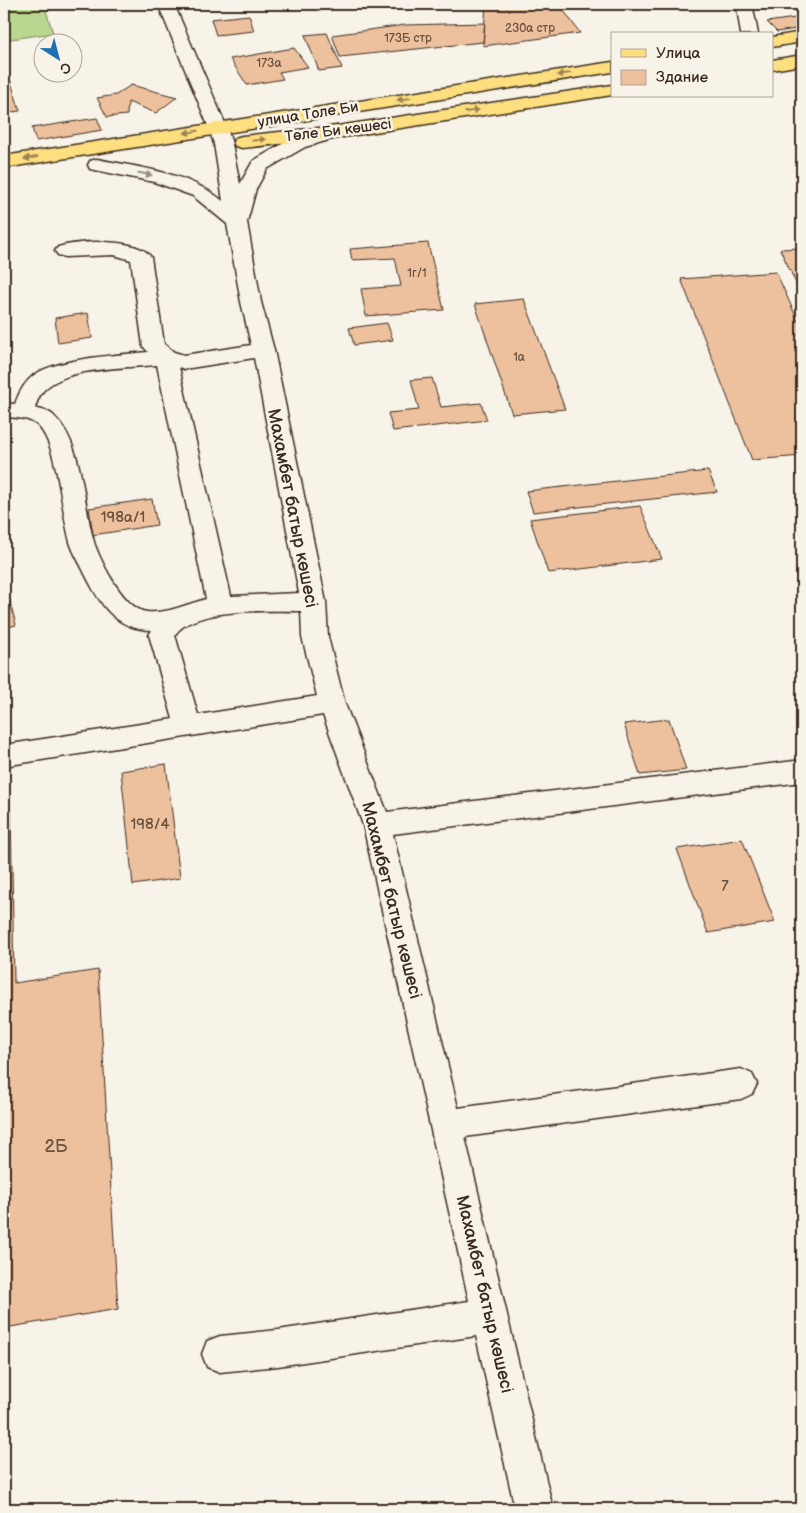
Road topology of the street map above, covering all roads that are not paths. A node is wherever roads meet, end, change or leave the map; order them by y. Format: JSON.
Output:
{"nodes":[{"id":1,"x":166,"y":4,"type":"edge"},
{"id":2,"x":746,"y":4,"type":"edge"},
{"id":3,"x":750,"y":32,"type":"edge"},
{"id":4,"x":802,"y":37,"type":"edge"},
{"id":5,"x":774,"y":42,"type":"edge"},
{"id":6,"x":802,"y":60,"type":"edge"},
{"id":7,"x":774,"y":65,"type":"edge"},
{"id":8,"x":611,"y":67,"type":"edge"},
{"id":9,"x":611,"y":90,"type":"edge"},
{"id":10,"x":337,"y":132,"type":"junction"},
{"id":11,"x":221,"y":136,"type":"junction"},
{"id":12,"x":4,"y":162,"type":"edge"},
{"id":13,"x":97,"y":165,"type":"junction"},
{"id":14,"x":4,"y":179,"type":"edge"},
{"id":15,"x":237,"y":222,"type":"junction"},
{"id":16,"x":64,"y":251,"type":"dead end"},
{"id":17,"x":263,"y":350,"type":"junction"},
{"id":18,"x":166,"y":358,"type":"junction"},
{"id":19,"x":13,"y":411,"type":"edge"},
{"id":20,"x":313,"y":602,"type":"junction"},
{"id":21,"x":220,"y":606,"type":"junction"},
{"id":22,"x":170,"y":621,"type":"junction"},
{"id":23,"x":332,"y":704,"type":"junction"},
{"id":24,"x":188,"y":726,"type":"junction"},
{"id":25,"x":4,"y":756,"type":"edge"},
{"id":26,"x":802,"y":771,"type":"edge"},
{"id":27,"x":377,"y":825,"type":"junction"},
{"id":28,"x":741,"y":1084,"type":"dead end"},
{"id":29,"x":446,"y":1125,"type":"junction"},
{"id":30,"x":490,"y":1316,"type":"junction"},
{"id":31,"x":220,"y":1354,"type":"dead end"},
{"id":32,"x":534,"y":1509,"type":"edge"}],
"edges":[{"from":1,"to":11,"type":"street","name":"Махамбет батыр көшесі"},
{"from":2,"to":3,"type":"street"},
{"from":4,"to":5,"type":"main road"},
{"from":6,"to":7,"type":"main road"},
{"from":8,"to":11,"type":"main road","name":"улица Толе Би","one_way":true},
{"from":10,"to":9,"type":"main road","name":"Төле Би көшесі","one_way":true},
{"from":11,"to":10,"type":"main road","name":"Төле Би көшесі","one_way":true},
{"from":10,"to":15,"type":"street"},
{"from":11,"to":12,"type":"main road","name":"улица Толе Би","one_way":true},
{"from":11,"to":13,"type":"main road","name":"Төле Би көшесі"},
{"from":11,"to":15,"type":"street","name":"Махамбет батыр көшесі"},
{"from":13,"to":14,"type":"main road","name":"Төле Би көшесі"},
{"from":13,"to":15,"type":"street","one_way":true},
{"from":15,"to":17,"type":"street","name":"Махамбет батыр көшесі"},
{"from":16,"to":18,"type":"street"},
{"from":17,"to":18,"type":"street"},
{"from":17,"to":20,"type":"street","name":"Махамбет батыр көшесі"},
{"from":18,"to":19,"type":"street"},
{"from":18,"to":21,"type":"street"},
{"from":19,"to":22,"type":"street"},
{"from":20,"to":21,"type":"street"},
{"from":20,"to":23,"type":"street","name":"Махамбет батыр көшесі"},
{"from":21,"to":22,"type":"street"},
{"from":22,"to":24,"type":"street"},
{"from":23,"to":24,"type":"street"},
{"from":23,"to":27,"type":"street","name":"Махамбет батыр көшесі"},
{"from":24,"to":25,"type":"street"},
{"from":26,"to":27,"type":"street"},
{"from":27,"to":29,"type":"street","name":"Махамбет батыр көшесі"},
{"from":28,"to":29,"type":"street"},
{"from":29,"to":30,"type":"street","name":"Махамбет батыр көшесі"},
{"from":30,"to":31,"type":"street"},
{"from":30,"to":32,"type":"street","name":"Махамбет батыр көшесі"}]}
